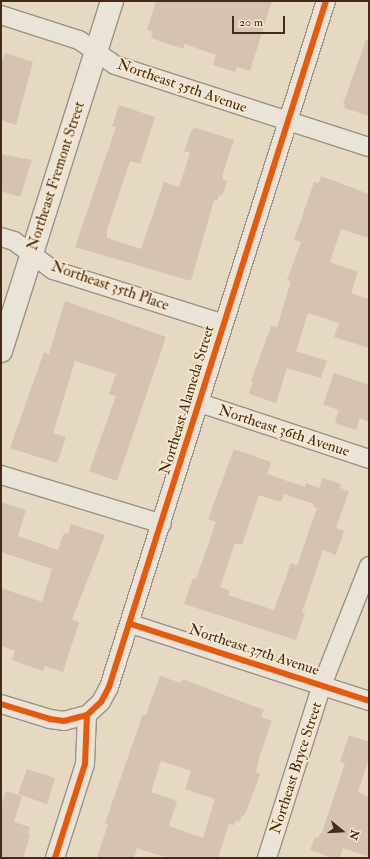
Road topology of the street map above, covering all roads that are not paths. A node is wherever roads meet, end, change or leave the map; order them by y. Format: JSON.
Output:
{"nodes":[{"id":1,"x":112,"y":1,"type":"edge"},
{"id":2,"x":326,"y":1,"type":"edge"},
{"id":3,"x":1,"y":15,"type":"edge"},
{"id":4,"x":96,"y":52,"type":"junction"},
{"id":5,"x":287,"y":122,"type":"junction"},
{"id":6,"x":369,"y":148,"type":"edge"},
{"id":7,"x":1,"y":237,"type":"edge"},
{"id":8,"x":32,"y":254,"type":"junction"},
{"id":9,"x":224,"y":324,"type":"junction"},
{"id":10,"x":1,"y":350,"type":"edge"},
{"id":11,"x":200,"y":404,"type":"junction"},
{"id":12,"x":369,"y":459,"type":"edge"},
{"id":13,"x":1,"y":475,"type":"edge"},
{"id":14,"x":162,"y":524,"type":"junction"},
{"id":15,"x":369,"y":566,"type":"edge"},
{"id":16,"x":131,"y":624,"type":"junction"},
{"id":17,"x":322,"y":685,"type":"junction"},
{"id":18,"x":369,"y":701,"type":"edge"},
{"id":19,"x":1,"y":704,"type":"edge"},
{"id":20,"x":87,"y":715,"type":"junction"},
{"id":21,"x":55,"y":858,"type":"edge"},
{"id":22,"x":267,"y":858,"type":"edge"}],
"edges":[{"from":1,"to":4,"type":"main road","name":"Northeast Fremont Street"},
{"from":2,"to":5,"type":"street","name":"Northeast Alameda Street"},
{"from":3,"to":4,"type":"street","name":"Northeast 35th Avenue"},
{"from":4,"to":5,"type":"street","name":"Northeast 35th Avenue"},
{"from":4,"to":8,"type":"main road","name":"Northeast Fremont Street"},
{"from":5,"to":6,"type":"street","name":"Northeast 35th Avenue"},
{"from":5,"to":9,"type":"street","name":"Northeast Alameda Street"},
{"from":7,"to":8,"type":"street","name":"Northeast 35th Place"},
{"from":8,"to":9,"type":"street","name":"Northeast 35th Place"},
{"from":8,"to":10,"type":"main road","name":"Northeast Fremont Street"},
{"from":9,"to":11,"type":"street","name":"Northeast Alameda Street"},
{"from":11,"to":12,"type":"street","name":"Northeast 36th Avenue"},
{"from":11,"to":14,"type":"street","name":"Northeast Alameda Street"},
{"from":13,"to":14,"type":"street"},
{"from":14,"to":16,"type":"street","name":"Northeast Alameda Street"},
{"from":15,"to":17,"type":"street","name":"Northeast Bryce Street"},
{"from":16,"to":17,"type":"street","name":"Northeast 37th Avenue"},
{"from":16,"to":20,"type":"street","name":"Northeast Alameda Street"},
{"from":17,"to":18,"type":"street","name":"Northeast 37th Avenue"},
{"from":17,"to":22,"type":"street","name":"Northeast Bryce Street"},
{"from":19,"to":20,"type":"street","name":"Northeast Alameda Street"},
{"from":20,"to":21,"type":"street"}]}
